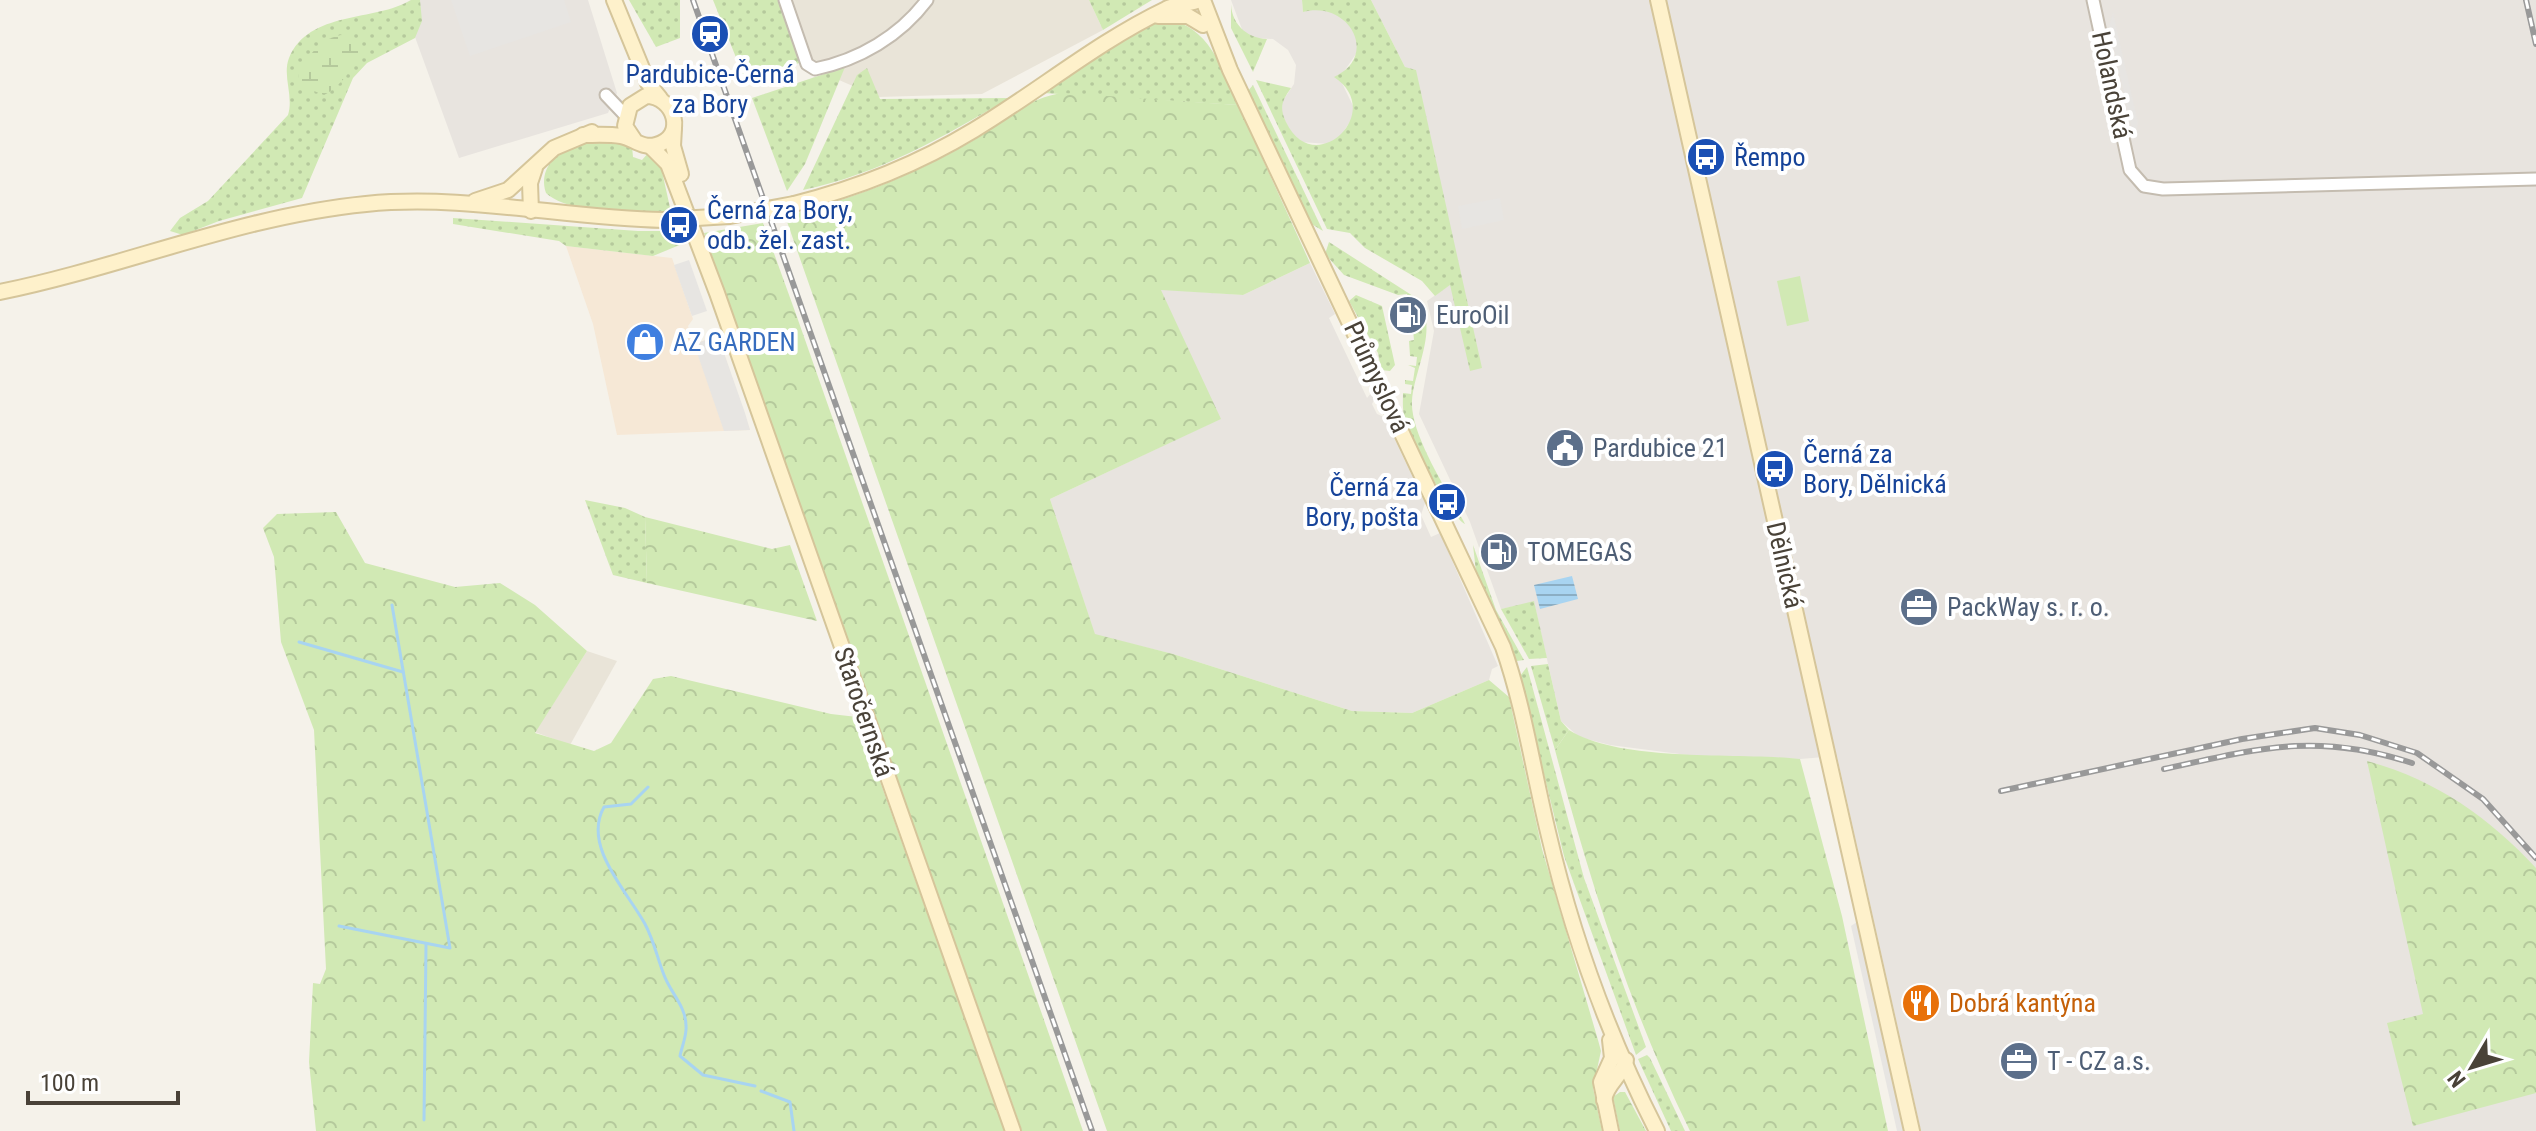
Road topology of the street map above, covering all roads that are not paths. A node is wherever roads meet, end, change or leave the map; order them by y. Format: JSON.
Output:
{"nodes":[{"id":1,"x":613,"y":0,"type":"edge"},
{"id":2,"x":785,"y":0,"type":"edge"},
{"id":3,"x":927,"y":0,"type":"edge"},
{"id":4,"x":1163,"y":0,"type":"edge"},
{"id":5,"x":1193,"y":0,"type":"edge"},
{"id":6,"x":1658,"y":0,"type":"edge"},
{"id":7,"x":2093,"y":0,"type":"edge"},
{"id":8,"x":1146,"y":20,"type":"junction"},
{"id":9,"x":1203,"y":25,"type":"junction"},
{"id":10,"x":1109,"y":41,"type":"junction"},
{"id":11,"x":1230,"y":70,"type":"junction"},
{"id":12,"x":664,"y":101,"type":"junction"},
{"id":13,"x":629,"y":109,"type":"junction"},
{"id":14,"x":674,"y":125,"type":"junction"},
{"id":15,"x":583,"y":135,"type":"junction"},
{"id":16,"x":641,"y":148,"type":"junction"},
{"id":17,"x":539,"y":162,"type":"junction"},
{"id":18,"x":2536,"y":179,"type":"edge"},
{"id":19,"x":466,"y":203,"type":"junction"},
{"id":20,"x":531,"y":211,"type":"junction"},
{"id":21,"x":0,"y":292,"type":"edge"},
{"id":22,"x":717,"y":293,"type":"junction"},
{"id":23,"x":1532,"y":761,"type":"junction"},
{"id":24,"x":1603,"y":1011,"type":"junction"},
{"id":25,"x":1629,"y":1061,"type":"junction"},
{"id":26,"x":1608,"y":1067,"type":"junction"},
{"id":27,"x":1616,"y":1081,"type":"junction"},
{"id":28,"x":1635,"y":1084,"type":"junction"},
{"id":29,"x":1604,"y":1100,"type":"junction"},
{"id":30,"x":1013,"y":1131,"type":"edge"},
{"id":31,"x":1611,"y":1131,"type":"edge"},
{"id":32,"x":1657,"y":1131,"type":"edge"},
{"id":33,"x":1667,"y":1131,"type":"edge"},
{"id":34,"x":1912,"y":1131,"type":"edge"}],
"edges":[{"from":1,"to":12,"type":"main road"},
{"from":1,"to":13,"type":"main road"},
{"from":2,"to":3,"type":"street"},
{"from":4,"to":10,"type":"main road"},
{"from":5,"to":8,"type":"main road"},
{"from":5,"to":9,"type":"main road","name":"Průmyslová"},
{"from":5,"to":11,"type":"main road","name":"Průmyslová"},
{"from":6,"to":34,"type":"main road","name":"Dělnická"},
{"from":7,"to":18,"type":"street","name":"Holandská"},
{"from":8,"to":9,"type":"main road"},
{"from":8,"to":10,"type":"main road"},
{"from":9,"to":11,"type":"main road","name":"Průmyslová"},
{"from":10,"to":20,"type":"main road","bridge":true},
{"from":11,"to":23,"type":"main road","name":"Průmyslová"},
{"from":12,"to":13,"type":"main road"},
{"from":12,"to":14,"type":"main road"},
{"from":13,"to":15,"type":"main road"},
{"from":13,"to":16,"type":"main road"},
{"from":14,"to":16,"type":"main road"},
{"from":14,"to":22,"type":"main road","name":"Staročernská"},
{"from":15,"to":16,"type":"main road"},
{"from":15,"to":17,"type":"main road"},
{"from":16,"to":22,"type":"main road","name":"Staročernská"},
{"from":17,"to":19,"type":"main road"},
{"from":17,"to":20,"type":"main road"},
{"from":19,"to":20,"type":"main road"},
{"from":19,"to":21,"type":"main road"},
{"from":22,"to":30,"type":"main road","name":"Staročernská"},
{"from":23,"to":24,"type":"main road"},
{"from":23,"to":25,"type":"main road"},
{"from":24,"to":25,"type":"main road"},
{"from":24,"to":26,"type":"main road"},
{"from":25,"to":26,"type":"main road"},
{"from":25,"to":27,"type":"main road"},
{"from":25,"to":28,"type":"main road"},
{"from":25,"to":33,"type":"main road"},
{"from":26,"to":29,"type":"main road"},
{"from":27,"to":28,"type":"main road"},
{"from":27,"to":29,"type":"main road"},
{"from":28,"to":32,"type":"main road"},
{"from":29,"to":31,"type":"main road"}]}
